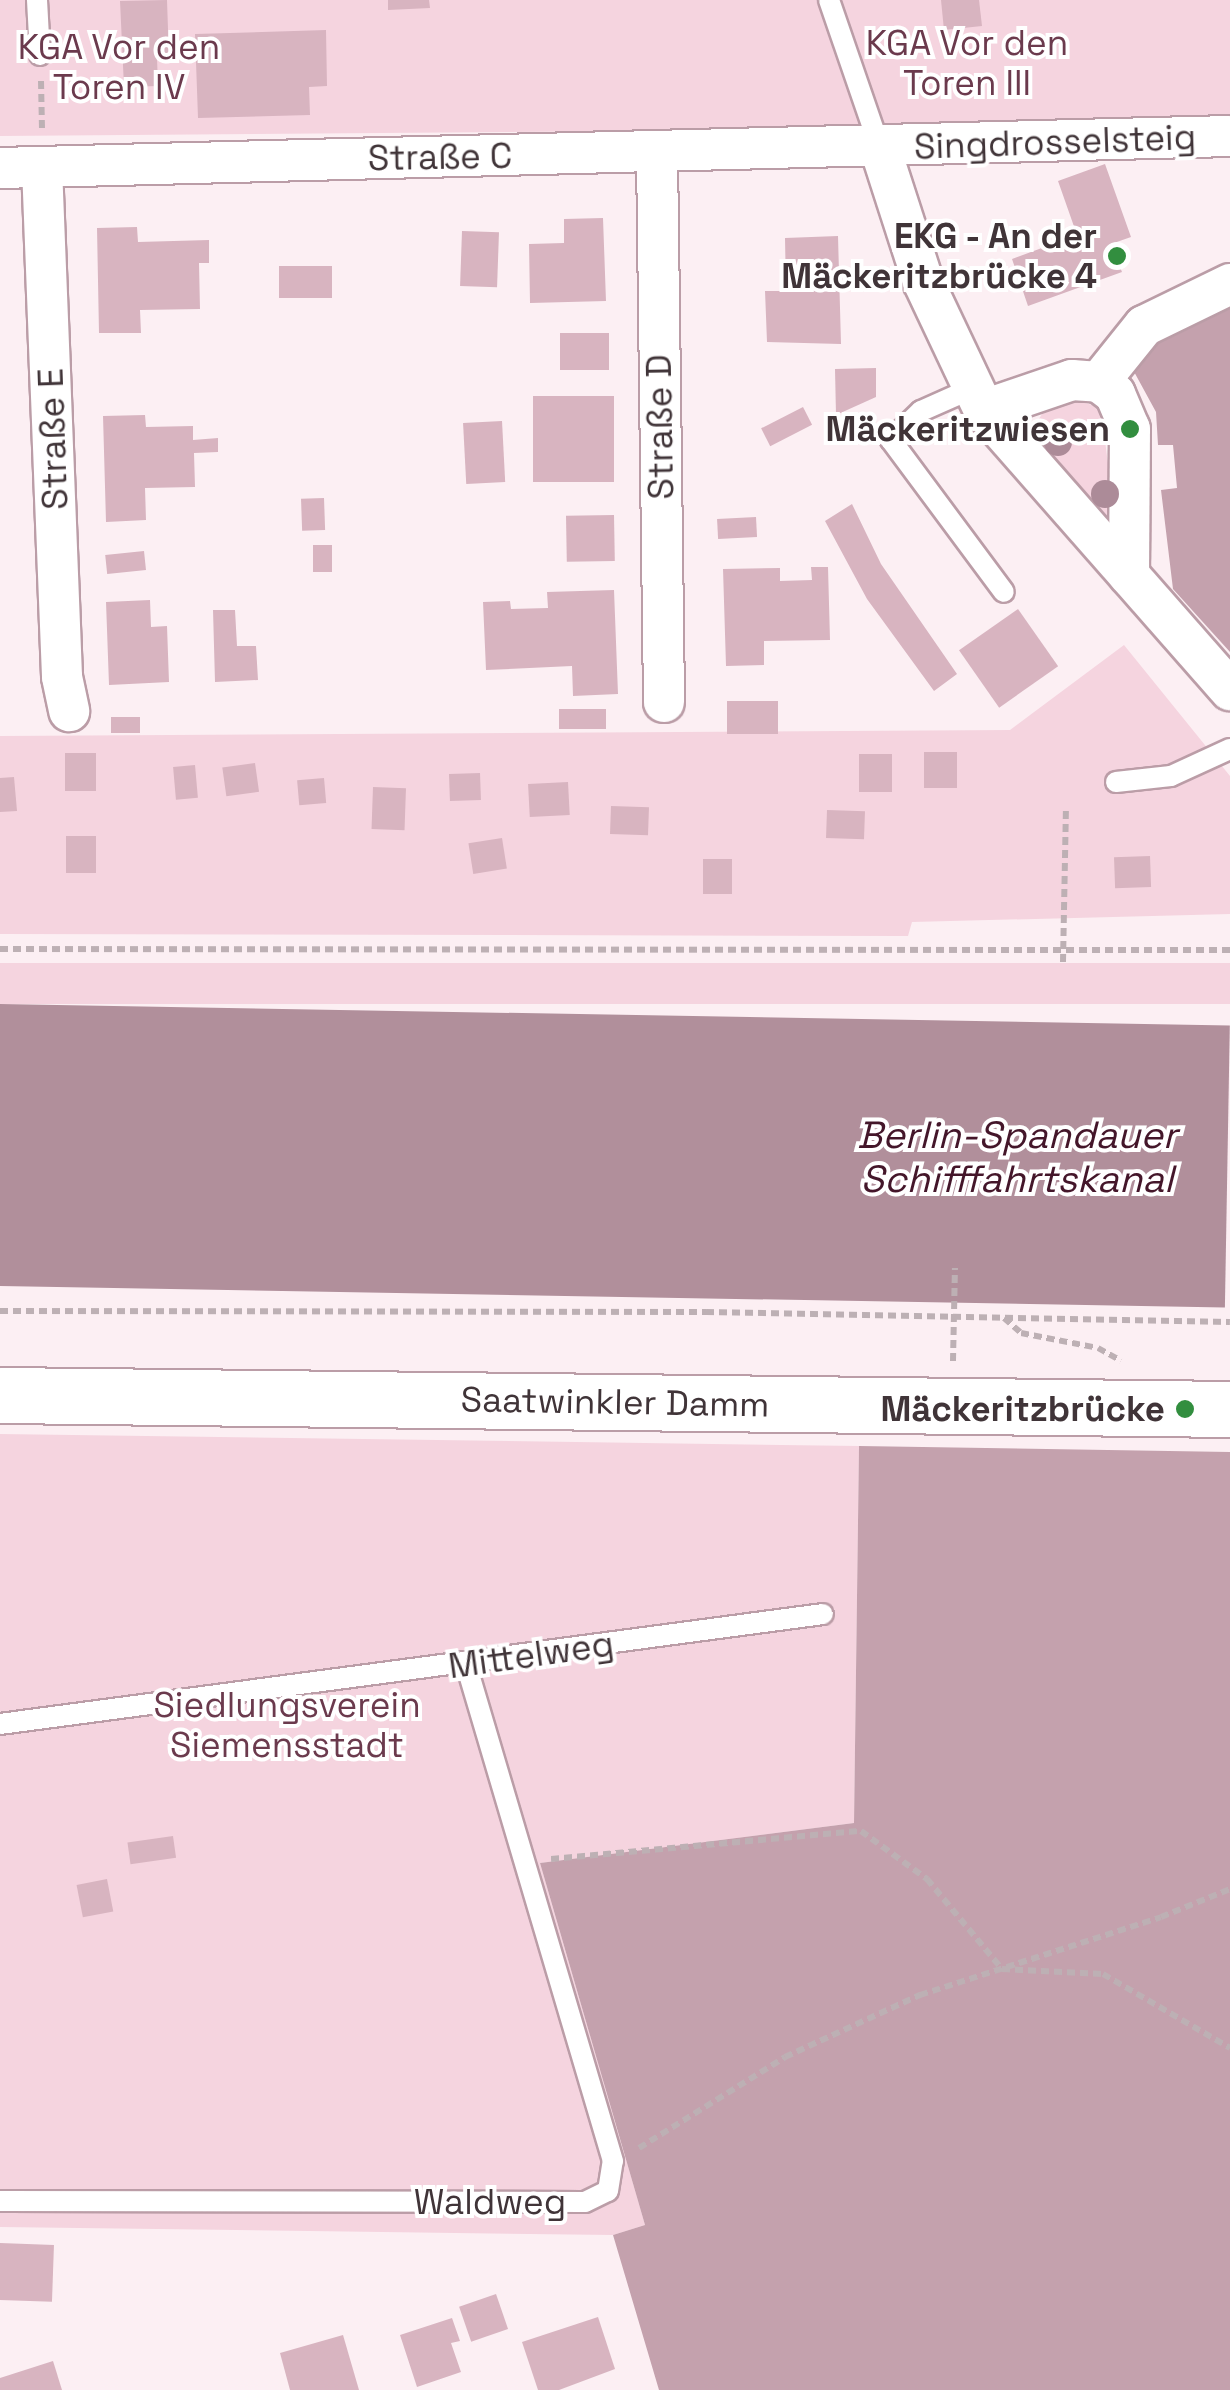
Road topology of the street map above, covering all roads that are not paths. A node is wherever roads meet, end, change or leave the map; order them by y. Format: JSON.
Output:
{"nodes":[{"id":1,"x":37,"y":0,"type":"edge"},
{"id":2,"x":829,"y":0,"type":"edge"},
{"id":3,"x":40,"y":55,"type":"road end"},
{"id":4,"x":1230,"y":136,"type":"edge"},
{"id":5,"x":880,"y":148,"type":"junction"},
{"id":6,"x":657,"y":152,"type":"junction"},
{"id":7,"x":42,"y":167,"type":"junction"},
{"id":8,"x":0,"y":168,"type":"edge"},
{"id":9,"x":1230,"y":284,"type":"edge"},
{"id":10,"x":1099,"y":382,"type":"junction"},
{"id":11,"x":979,"y":399,"type":"junction"},
{"id":12,"x":1129,"y":574,"type":"junction"},
{"id":13,"x":1004,"y":592,"type":"dead end"},
{"id":14,"x":1230,"y":690,"type":"edge"},
{"id":15,"x":664,"y":702,"type":"dead end"},
{"id":16,"x":69,"y":711,"type":"dead end"},
{"id":17,"x":1230,"y":749,"type":"edge"},
{"id":18,"x":1116,"y":782,"type":"dead end"},
{"id":19,"x":0,"y":1395,"type":"edge"},
{"id":20,"x":1230,"y":1409,"type":"edge"},
{"id":21,"x":823,"y":1614,"type":"dead end"},
{"id":22,"x":466,"y":1664,"type":"junction"},
{"id":23,"x":0,"y":1724,"type":"edge"},
{"id":24,"x":0,"y":2202,"type":"edge"}],
"edges":[{"from":1,"to":3,"type":"lane"},
{"from":2,"to":5,"type":"lane"},
{"from":4,"to":5,"type":"street","name":"Singdrosselsteig"},
{"from":5,"to":6,"type":"street","name":"Straße C"},
{"from":5,"to":11,"type":"street"},
{"from":6,"to":7,"type":"street","name":"Straße C"},
{"from":6,"to":15,"type":"street","name":"Straße D"},
{"from":7,"to":8,"type":"street","name":"Straße C"},
{"from":7,"to":16,"type":"street","name":"Straße E"},
{"from":9,"to":10,"type":"street"},
{"from":10,"to":11,"type":"street"},
{"from":10,"to":12,"type":"street"},
{"from":11,"to":12,"type":"street"},
{"from":11,"to":13,"type":"lane"},
{"from":12,"to":14,"type":"street"},
{"from":17,"to":18,"type":"lane"},
{"from":19,"to":20,"type":"main road","name":"Saatwinkler Damm"},
{"from":21,"to":22,"type":"lane","name":"Mittelweg"},
{"from":22,"to":23,"type":"lane","name":"Mittelweg"},
{"from":22,"to":24,"type":"lane","name":"Waldweg"}]}
